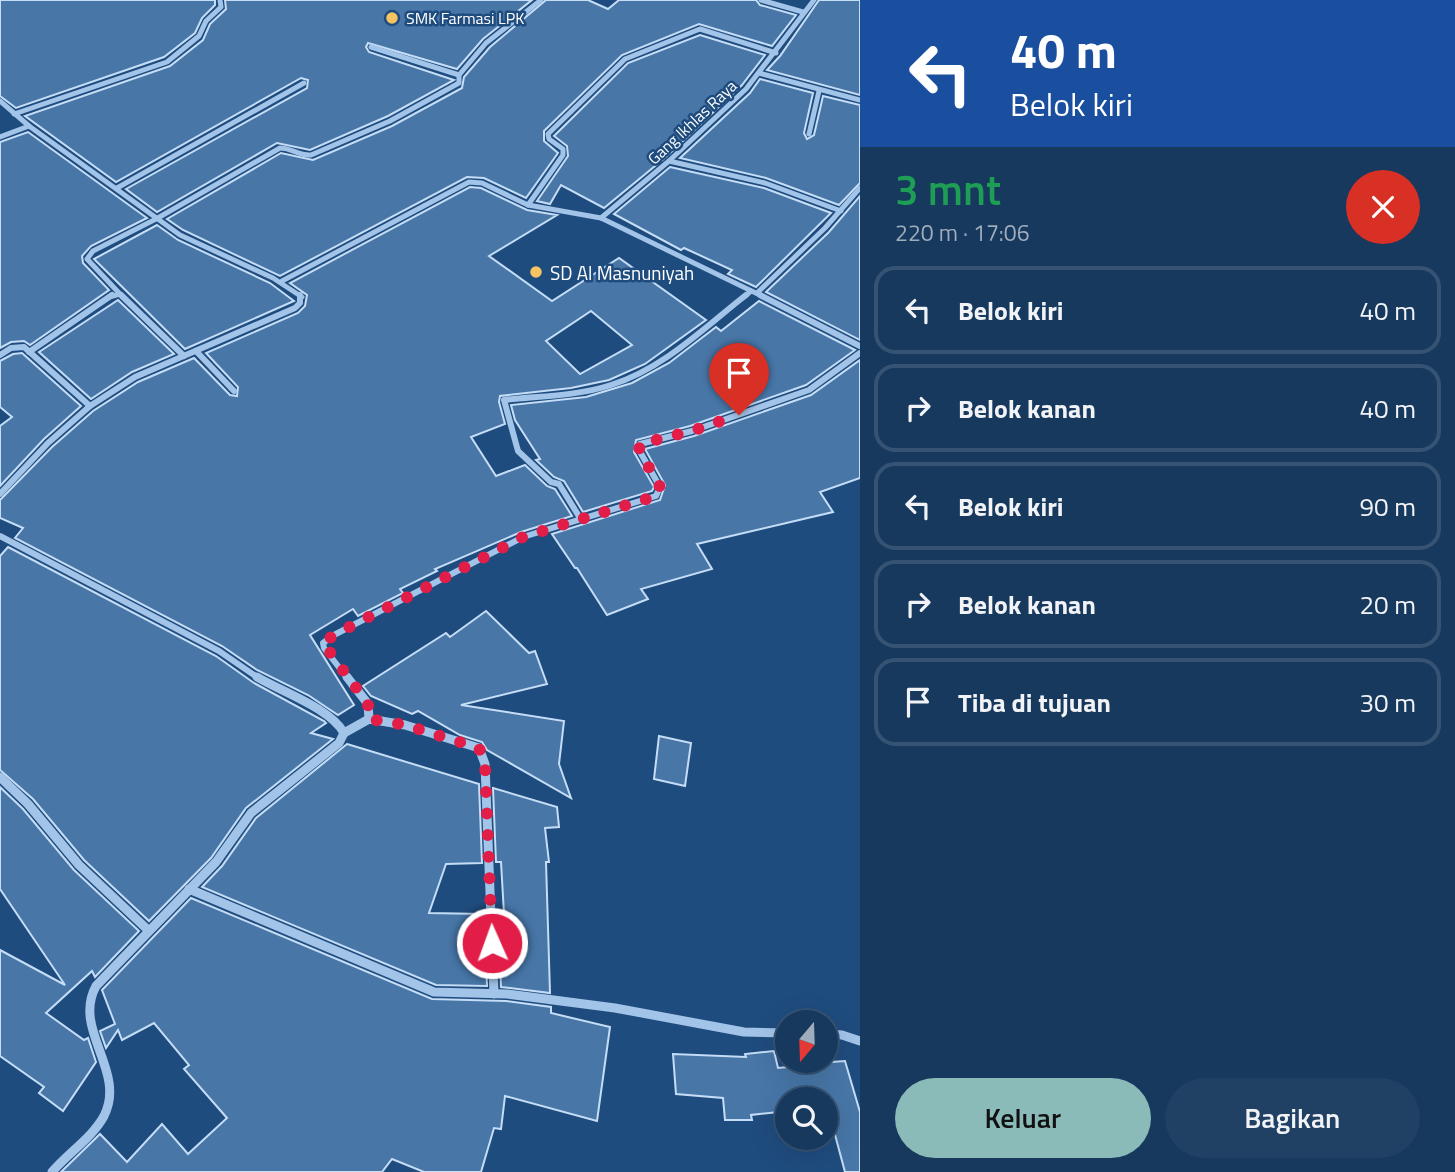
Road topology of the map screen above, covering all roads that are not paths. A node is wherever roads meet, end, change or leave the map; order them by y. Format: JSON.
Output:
{"nodes":[{"id":1,"x":220,"y":0,"type":"edge"},
{"id":2,"x":541,"y":0,"type":"edge"},
{"id":3,"x":761,"y":0,"type":"edge"},
{"id":4,"x":814,"y":0,"type":"edge"},
{"id":5,"x":803,"y":12,"type":"junction"},
{"id":6,"x":371,"y":47,"type":"dead end"},
{"id":7,"x":776,"y":53,"type":"junction"},
{"id":8,"x":759,"y":73,"type":"junction"},
{"id":9,"x":459,"y":75,"type":"junction"},
{"id":10,"x":304,"y":83,"type":"dead end"},
{"id":11,"x":819,"y":91,"type":"junction"},
{"id":12,"x":860,"y":100,"type":"edge"},
{"id":13,"x":0,"y":101,"type":"edge"},
{"id":14,"x":14,"y":114,"type":"junction"},
{"id":15,"x":29,"y":126,"type":"junction"},
{"id":16,"x":809,"y":134,"type":"dead end"},
{"id":17,"x":0,"y":137,"type":"edge"},
{"id":18,"x":669,"y":161,"type":"junction"},
{"id":19,"x":117,"y":188,"type":"junction"},
{"id":20,"x":860,"y":188,"type":"edge"},
{"id":21,"x":528,"y":205,"type":"junction"},
{"id":22,"x":841,"y":211,"type":"junction"},
{"id":23,"x":601,"y":218,"type":"junction"},
{"id":24,"x":156,"y":219,"type":"junction"},
{"id":25,"x":282,"y":281,"type":"junction"},
{"id":26,"x":754,"y":292,"type":"junction"},
{"id":27,"x":120,"y":294,"type":"junction"},
{"id":28,"x":860,"y":346,"type":"edge"},
{"id":29,"x":196,"y":351,"type":"junction"},
{"id":30,"x":29,"y":352,"type":"junction"},
{"id":31,"x":860,"y":353,"type":"edge"},
{"id":32,"x":0,"y":355,"type":"edge"},
{"id":33,"x":184,"y":356,"type":"junction"},
{"id":34,"x":234,"y":391,"type":"dead end"},
{"id":35,"x":90,"y":406,"type":"junction"},
{"id":36,"x":0,"y":494,"type":"edge"},
{"id":37,"x":580,"y":518,"type":"junction"},
{"id":38,"x":1,"y":538,"type":"edge"},
{"id":39,"x":369,"y":719,"type":"junction"},
{"id":40,"x":344,"y":733,"type":"junction"},
{"id":41,"x":0,"y":777,"type":"edge"},
{"id":42,"x":189,"y":889,"type":"junction"},
{"id":43,"x":148,"y":930,"type":"junction"},
{"id":44,"x":494,"y":994,"type":"junction"},
{"id":45,"x":775,"y":1033,"type":"edge"},
{"id":46,"x":838,"y":1035,"type":"edge"},
{"id":47,"x":860,"y":1041,"type":"edge"},
{"id":48,"x":52,"y":1172,"type":"edge"}],
"edges":[{"from":1,"to":14,"type":"street"},
{"from":2,"to":9,"type":"street"},
{"from":3,"to":5,"type":"street"},
{"from":4,"to":5,"type":"street","name":"Gang Ikhlas Raya"},
{"from":5,"to":7,"type":"street","name":"Gang Ikhlas Raya"},
{"from":6,"to":9,"type":"street"},
{"from":7,"to":8,"type":"street","name":"Gang Ikhlas Raya"},
{"from":7,"to":21,"type":"street"},
{"from":8,"to":11,"type":"street"},
{"from":8,"to":18,"type":"street","name":"Gang Ikhlas Raya"},
{"from":9,"to":24,"type":"street"},
{"from":10,"to":19,"type":"street"},
{"from":11,"to":12,"type":"street"},
{"from":11,"to":16,"type":"street"},
{"from":13,"to":14,"type":"street"},
{"from":14,"to":15,"type":"street"},
{"from":15,"to":17,"type":"street"},
{"from":15,"to":19,"type":"street"},
{"from":18,"to":22,"type":"street"},
{"from":18,"to":23,"type":"street","name":"Gang Ikhlas Raya"},
{"from":19,"to":24,"type":"street"},
{"from":20,"to":22,"type":"street"},
{"from":21,"to":23,"type":"street"},
{"from":21,"to":25,"type":"street"},
{"from":22,"to":26,"type":"street"},
{"from":23,"to":26,"type":"street"},
{"from":24,"to":25,"type":"street"},
{"from":24,"to":27,"type":"street"},
{"from":25,"to":29,"type":"street"},
{"from":26,"to":28,"type":"street"},
{"from":26,"to":37,"type":"street"},
{"from":27,"to":30,"type":"street"},
{"from":27,"to":33,"type":"street"},
{"from":29,"to":33,"type":"street"},
{"from":29,"to":34,"type":"street"},
{"from":30,"to":32,"type":"street"},
{"from":30,"to":35,"type":"street"},
{"from":31,"to":37,"type":"street"},
{"from":33,"to":35,"type":"street"},
{"from":35,"to":36,"type":"street"},
{"from":37,"to":39,"type":"street"},
{"from":38,"to":40,"type":"street"},
{"from":39,"to":40,"type":"street"},
{"from":39,"to":44,"type":"street"},
{"from":40,"to":42,"type":"street"},
{"from":41,"to":43,"type":"street"},
{"from":42,"to":43,"type":"street"},
{"from":42,"to":44,"type":"street"},
{"from":43,"to":48,"type":"street"},
{"from":44,"to":45,"type":"street"},
{"from":46,"to":47,"type":"street"}]}
